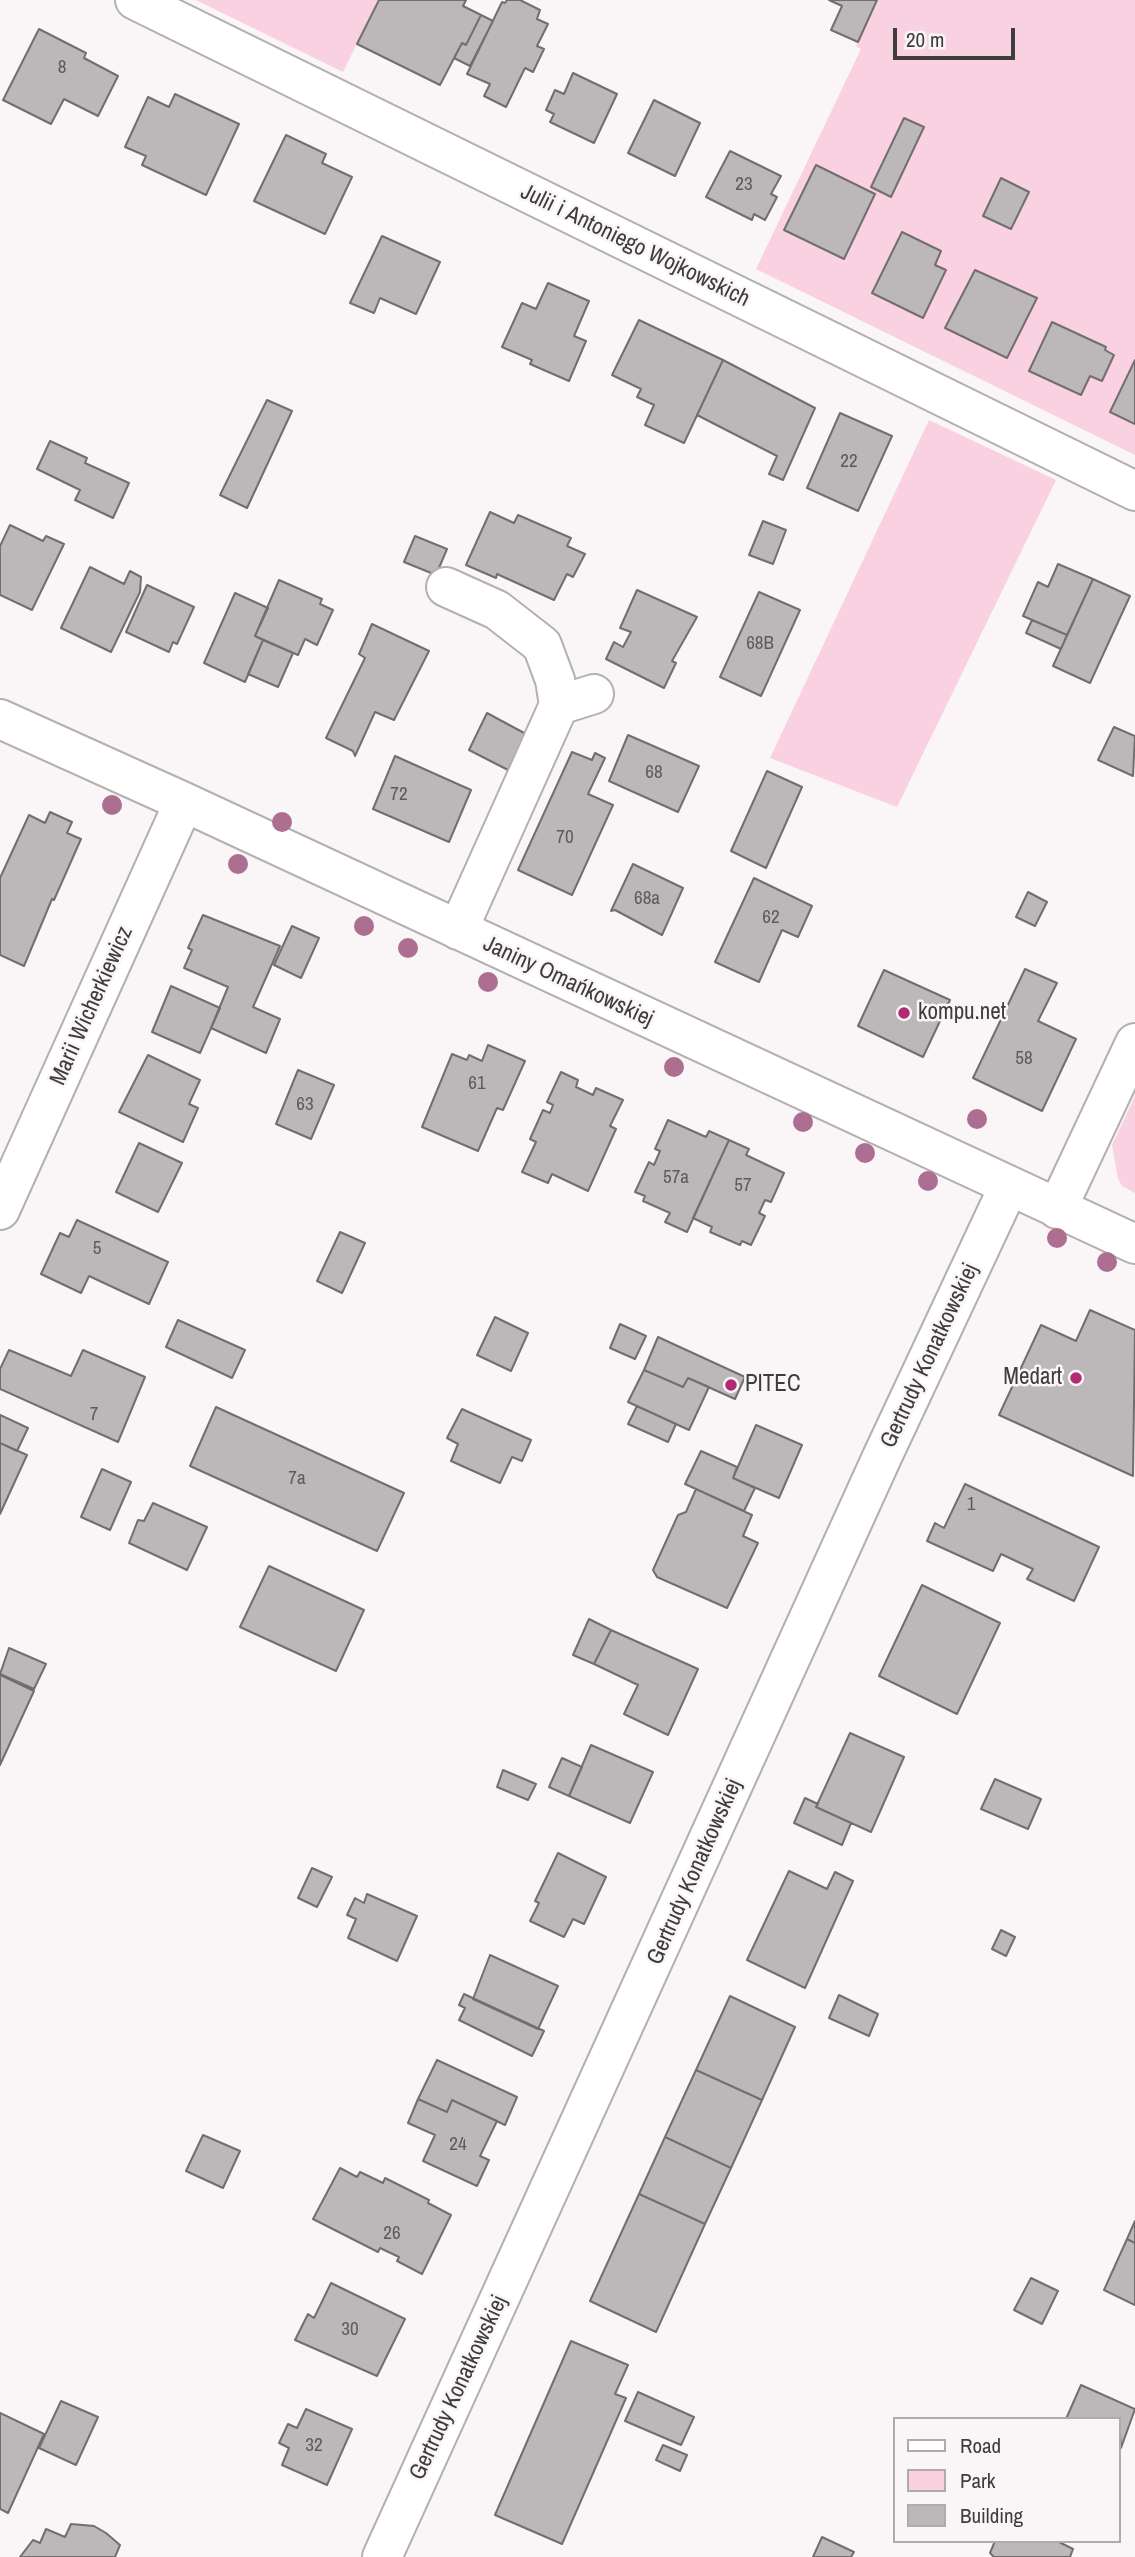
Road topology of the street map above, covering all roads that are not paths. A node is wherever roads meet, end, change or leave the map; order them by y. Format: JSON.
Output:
{"nodes":[{"id":1,"x":135,"y":0,"type":"edge"},
{"id":2,"x":1135,"y":491,"type":"edge"},
{"id":3,"x":446,"y":587,"type":"dead end"},
{"id":4,"x":594,"y":694,"type":"dead end"},
{"id":5,"x":559,"y":705,"type":"junction"},
{"id":6,"x":0,"y":719,"type":"edge"},
{"id":7,"x":184,"y":802,"type":"junction"},
{"id":8,"x":458,"y":930,"type":"junction"},
{"id":9,"x":1135,"y":1043,"type":"edge"},
{"id":10,"x":1008,"y":1188,"type":"junction"},
{"id":11,"x":1057,"y":1209,"type":"junction"},
{"id":12,"x":0,"y":1210,"type":"edge"},
{"id":13,"x":1135,"y":1244,"type":"edge"},
{"id":14,"x":382,"y":2557,"type":"edge"}],
"edges":[{"from":1,"to":2,"type":"street","name":"Julii i Antoniego Wojkowskich"},
{"from":3,"to":5,"type":"street"},
{"from":4,"to":5,"type":"street"},
{"from":5,"to":8,"type":"street"},
{"from":6,"to":7,"type":"street","name":"Janiny Omańkowskiej"},
{"from":7,"to":8,"type":"street","name":"Janiny Omańkowskiej"},
{"from":7,"to":12,"type":"street","name":"Marii Wicherkiewicz"},
{"from":8,"to":10,"type":"street","name":"Janiny Omańkowskiej"},
{"from":9,"to":11,"type":"street"},
{"from":10,"to":11,"type":"street","name":"Janiny Omańkowskiej"},
{"from":10,"to":14,"type":"street","name":"Gertrudy Konatkowskiej"},
{"from":11,"to":13,"type":"street","name":"Janiny Omańkowskiej"}]}
